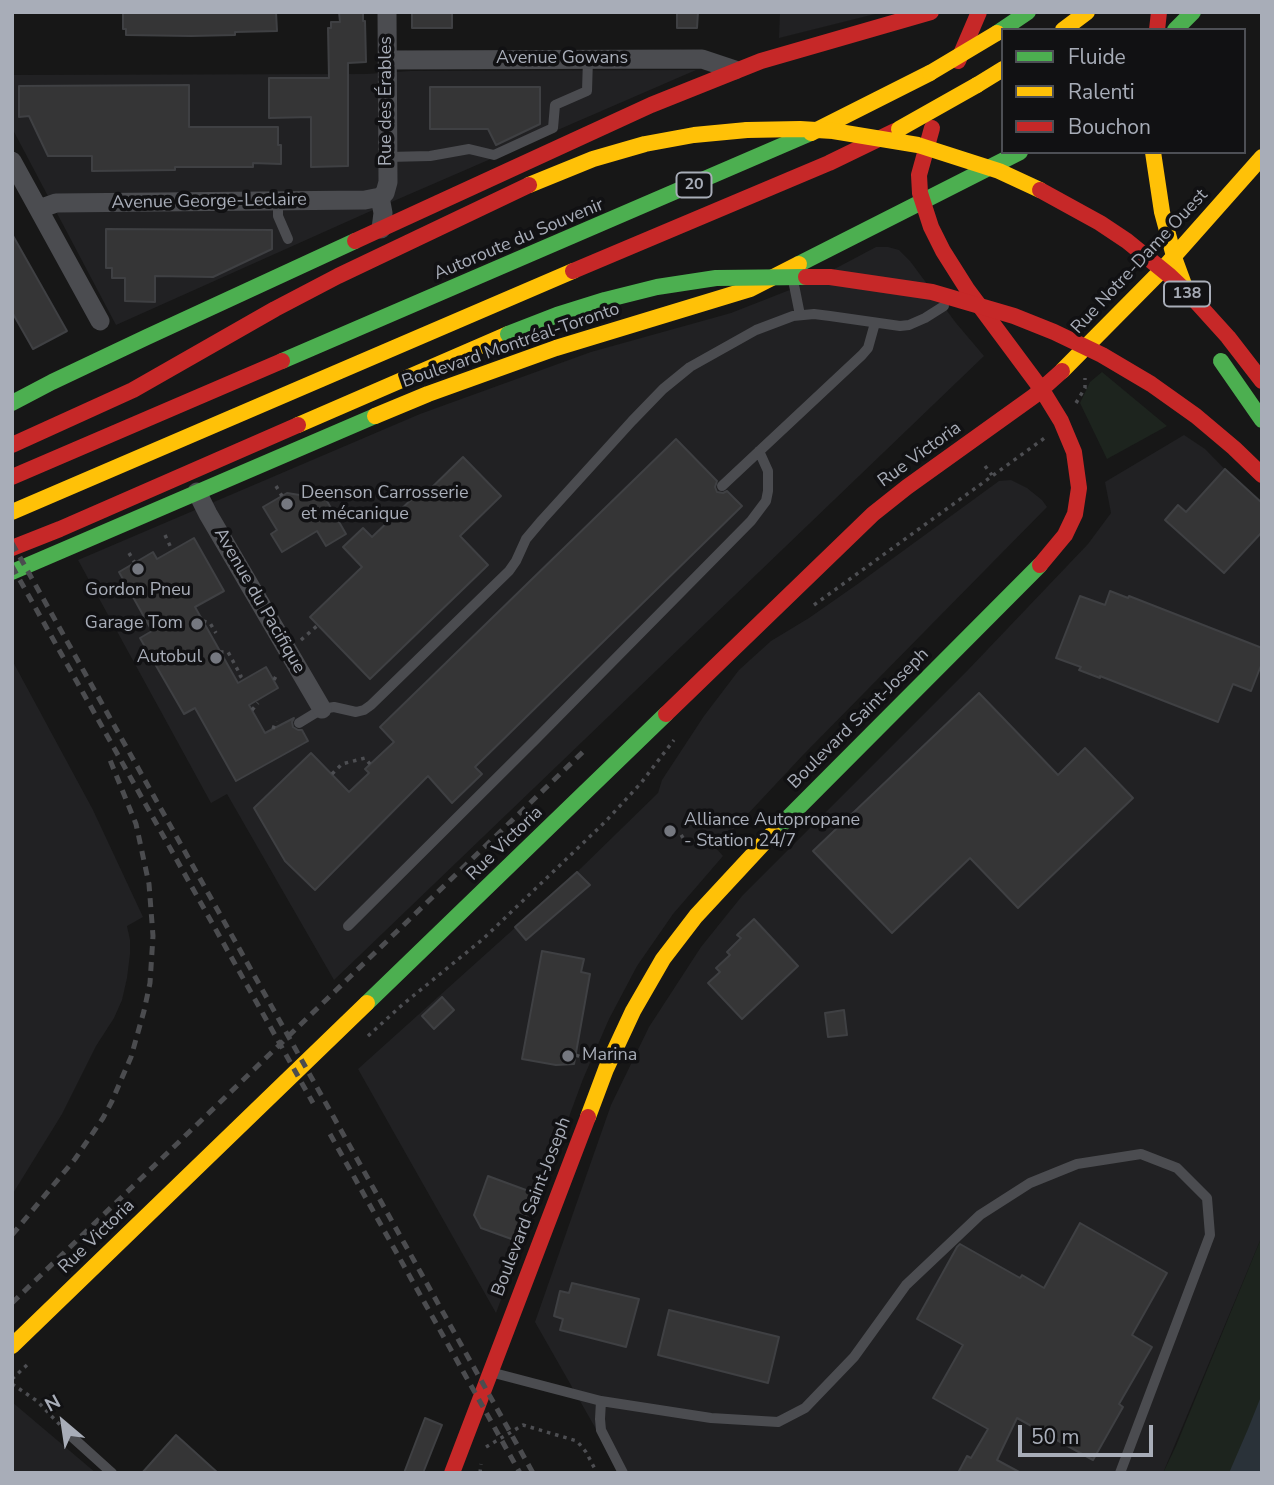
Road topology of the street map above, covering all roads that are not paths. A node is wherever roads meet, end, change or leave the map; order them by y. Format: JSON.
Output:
{"nodes":[{"id":1,"x":387,"y":12,"type":"edge"},
{"id":2,"x":932,"y":12,"type":"edge"},
{"id":3,"x":979,"y":12,"type":"edge"},
{"id":4,"x":1028,"y":12,"type":"edge"},
{"id":5,"x":1087,"y":12,"type":"edge"},
{"id":6,"x":1193,"y":12,"type":"edge"},
{"id":7,"x":1004,"y":28,"type":"edge"},
{"id":8,"x":1066,"y":28,"type":"edge"},
{"id":9,"x":1177,"y":28,"type":"edge"},
{"id":10,"x":1001,"y":30,"type":"edge"},
{"id":11,"x":588,"y":59,"type":"junction"},
{"id":12,"x":387,"y":60,"type":"junction"},
{"id":13,"x":735,"y":70,"type":"junction"},
{"id":14,"x":1001,"y":70,"type":"edge"},
{"id":15,"x":1016,"y":154,"type":"edge"},
{"id":16,"x":1153,"y":154,"type":"edge"},
{"id":17,"x":388,"y":157,"type":"junction"},
{"id":18,"x":1262,"y":157,"type":"edge"},
{"id":19,"x":12,"y":161,"type":"edge"},
{"id":20,"x":380,"y":197,"type":"junction"},
{"id":21,"x":278,"y":201,"type":"junction"},
{"id":22,"x":923,"y":202,"type":"junction"},
{"id":23,"x":39,"y":209,"type":"junction"},
{"id":24,"x":381,"y":229,"type":"junction"},
{"id":25,"x":288,"y":239,"type":"dead end"},
{"id":26,"x":790,"y":269,"type":"junction"},
{"id":27,"x":967,"y":289,"type":"junction"},
{"id":28,"x":275,"y":309,"type":"junction"},
{"id":29,"x":800,"y":315,"type":"junction"},
{"id":30,"x":100,"y":321,"type":"dead end"},
{"id":31,"x":875,"y":323,"type":"junction"},
{"id":32,"x":163,"y":355,"type":"dead end"},
{"id":33,"x":1262,"y":380,"type":"edge"},
{"id":34,"x":1042,"y":390,"type":"junction"},
{"id":35,"x":12,"y":403,"type":"edge"},
{"id":36,"x":1262,"y":420,"type":"edge"},
{"id":37,"x":12,"y":445,"type":"edge"},
{"id":38,"x":759,"y":451,"type":"junction"},
{"id":39,"x":1262,"y":475,"type":"edge"},
{"id":40,"x":12,"y":477,"type":"edge"},
{"id":41,"x":722,"y":486,"type":"dead end"},
{"id":42,"x":197,"y":492,"type":"junction"},
{"id":43,"x":12,"y":512,"type":"edge"},
{"id":44,"x":12,"y":548,"type":"edge"},
{"id":45,"x":12,"y":572,"type":"edge"},
{"id":46,"x":322,"y":709,"type":"junction"},
{"id":47,"x":299,"y":723,"type":"dead end"},
{"id":48,"x":348,"y":926,"type":"dead end"},
{"id":49,"x":12,"y":1346,"type":"edge"},
{"id":50,"x":490,"y":1371,"type":"junction"},
{"id":51,"x":601,"y":1401,"type":"junction"},
{"id":52,"x":71,"y":1436,"type":"road end"},
{"id":53,"x":112,"y":1473,"type":"edge"},
{"id":54,"x":452,"y":1473,"type":"edge"},
{"id":55,"x":622,"y":1473,"type":"edge"},
{"id":56,"x":1119,"y":1473,"type":"edge"}],
"edges":[{"from":1,"to":12,"type":"street","name":"Rue des Érables"},
{"from":2,"to":13,"type":"main road"},
{"from":3,"to":22,"type":"main road","name":"Boulevard Saint-Joseph"},
{"from":4,"to":7,"type":"main road","name":"Autoroute du Souvenir","number":"20","bridge":true},
{"from":5,"to":8,"type":"main road"},
{"from":6,"to":9,"type":"main road"},
{"from":10,"to":40,"type":"main road","name":"Autoroute du Souvenir","number":"20","bridge":true},
{"from":11,"to":12,"type":"street","name":"Avenue Gowans"},
{"from":11,"to":13,"type":"street","name":"Avenue Gowans"},
{"from":11,"to":17,"type":"lane"},
{"from":12,"to":17,"type":"street","name":"Rue des Érables"},
{"from":13,"to":24,"type":"main road"},
{"from":14,"to":43,"type":"main road","number":"20","bridge":true},
{"from":15,"to":22,"type":"main road","name":"Boulevard Montréal-Toronto"},
{"from":16,"to":36,"type":"main road","number":"138","bridge":true},
{"from":17,"to":20,"type":"street","name":"Rue des Érables"},
{"from":18,"to":34,"type":"main road","name":"Rue Notre-Dame Ouest"},
{"from":19,"to":23,"type":"street"},
{"from":20,"to":21,"type":"street","name":"Avenue George-Leclaire"},
{"from":20,"to":24,"type":"street","name":"Rue des Érables"},
{"from":21,"to":23,"type":"street","name":"Avenue George-Leclaire"},
{"from":21,"to":25,"type":"lane"},
{"from":22,"to":26,"type":"main road","name":"Boulevard Montréal-Toronto"},
{"from":22,"to":27,"type":"main road","name":"Boulevard Saint-Joseph"},
{"from":23,"to":30,"type":"street"},
{"from":24,"to":35,"type":"main road"},
{"from":26,"to":29,"type":"lane"},
{"from":26,"to":42,"type":"main road","name":"Boulevard Montréal-Toronto"},
{"from":27,"to":31,"type":"lane"},
{"from":27,"to":34,"type":"main road","name":"Boulevard Saint-Joseph"},
{"from":28,"to":32,"type":"main road"},
{"from":28,"to":33,"type":"main road","bridge":true},
{"from":28,"to":37,"type":"main road"},
{"from":29,"to":31,"type":"lane"},
{"from":29,"to":46,"type":"lane"},
{"from":31,"to":38,"type":"lane"},
{"from":34,"to":49,"type":"main road","name":"Rue Victoria"},
{"from":34,"to":50,"type":"main road","name":"Boulevard Saint-Joseph"},
{"from":38,"to":41,"type":"lane"},
{"from":38,"to":48,"type":"lane"},
{"from":39,"to":44,"type":"main road","bridge":true},
{"from":42,"to":45,"type":"main road","name":"Boulevard Montréal-Toronto"},
{"from":42,"to":46,"type":"street","name":"Avenue du Pacifique"},
{"from":46,"to":47,"type":"lane"},
{"from":50,"to":51,"type":"lane"},
{"from":50,"to":54,"type":"main road","name":"Boulevard Saint-Joseph"},
{"from":51,"to":55,"type":"lane"},
{"from":51,"to":56,"type":"lane"},
{"from":52,"to":53,"type":"lane"}]}
